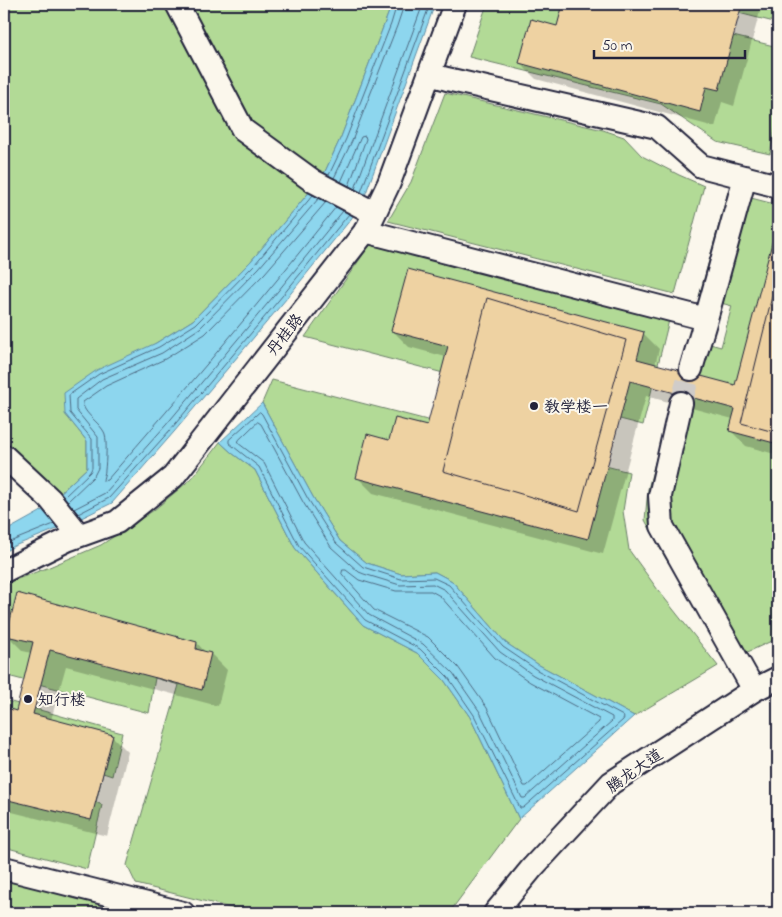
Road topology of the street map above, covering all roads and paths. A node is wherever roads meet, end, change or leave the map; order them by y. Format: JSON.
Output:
{"nodes":[{"id":1,"x":177,"y":4,"type":"edge"},
{"id":2,"x":455,"y":4,"type":"edge"},
{"id":3,"x":429,"y":74,"type":"junction"},
{"id":4,"x":744,"y":176,"type":"junction"},
{"id":5,"x":778,"y":186,"type":"edge"},
{"id":6,"x":368,"y":217,"type":"junction"},
{"id":7,"x":706,"y":319,"type":"junction"},
{"id":8,"x":691,"y":369,"type":"tunnel mouth"},
{"id":9,"x":681,"y":403,"type":"tunnel mouth"},
{"id":10,"x":4,"y":456,"type":"edge"},
{"id":11,"x":78,"y":534,"type":"junction"},
{"id":12,"x":4,"y":571,"type":"edge"},
{"id":13,"x":778,"y":678,"type":"edge"},
{"id":14,"x":754,"y":690,"type":"junction"},
{"id":15,"x":4,"y":868,"type":"edge"},
{"id":16,"x":182,"y":913,"type":"edge"},
{"id":17,"x":495,"y":913,"type":"edge"}],
"edges":[{"from":1,"to":6,"type":"street"},
{"from":2,"to":3,"type":"street","name":"丹桂路"},
{"from":3,"to":4,"type":"street"},
{"from":3,"to":6,"type":"street","name":"丹桂路"},
{"from":4,"to":5,"type":"street"},
{"from":4,"to":7,"type":"street"},
{"from":6,"to":7,"type":"street"},
{"from":6,"to":11,"type":"street","name":"丹桂路"},
{"from":7,"to":8,"type":"street"},
{"from":9,"to":14,"type":"street"},
{"from":10,"to":11,"type":"street"},
{"from":11,"to":12,"type":"street","name":"丹桂路"},
{"from":13,"to":14,"type":"street","name":"腾龙大道"},
{"from":14,"to":17,"type":"street","name":"腾龙大道"},
{"from":15,"to":16,"type":"street"}]}
